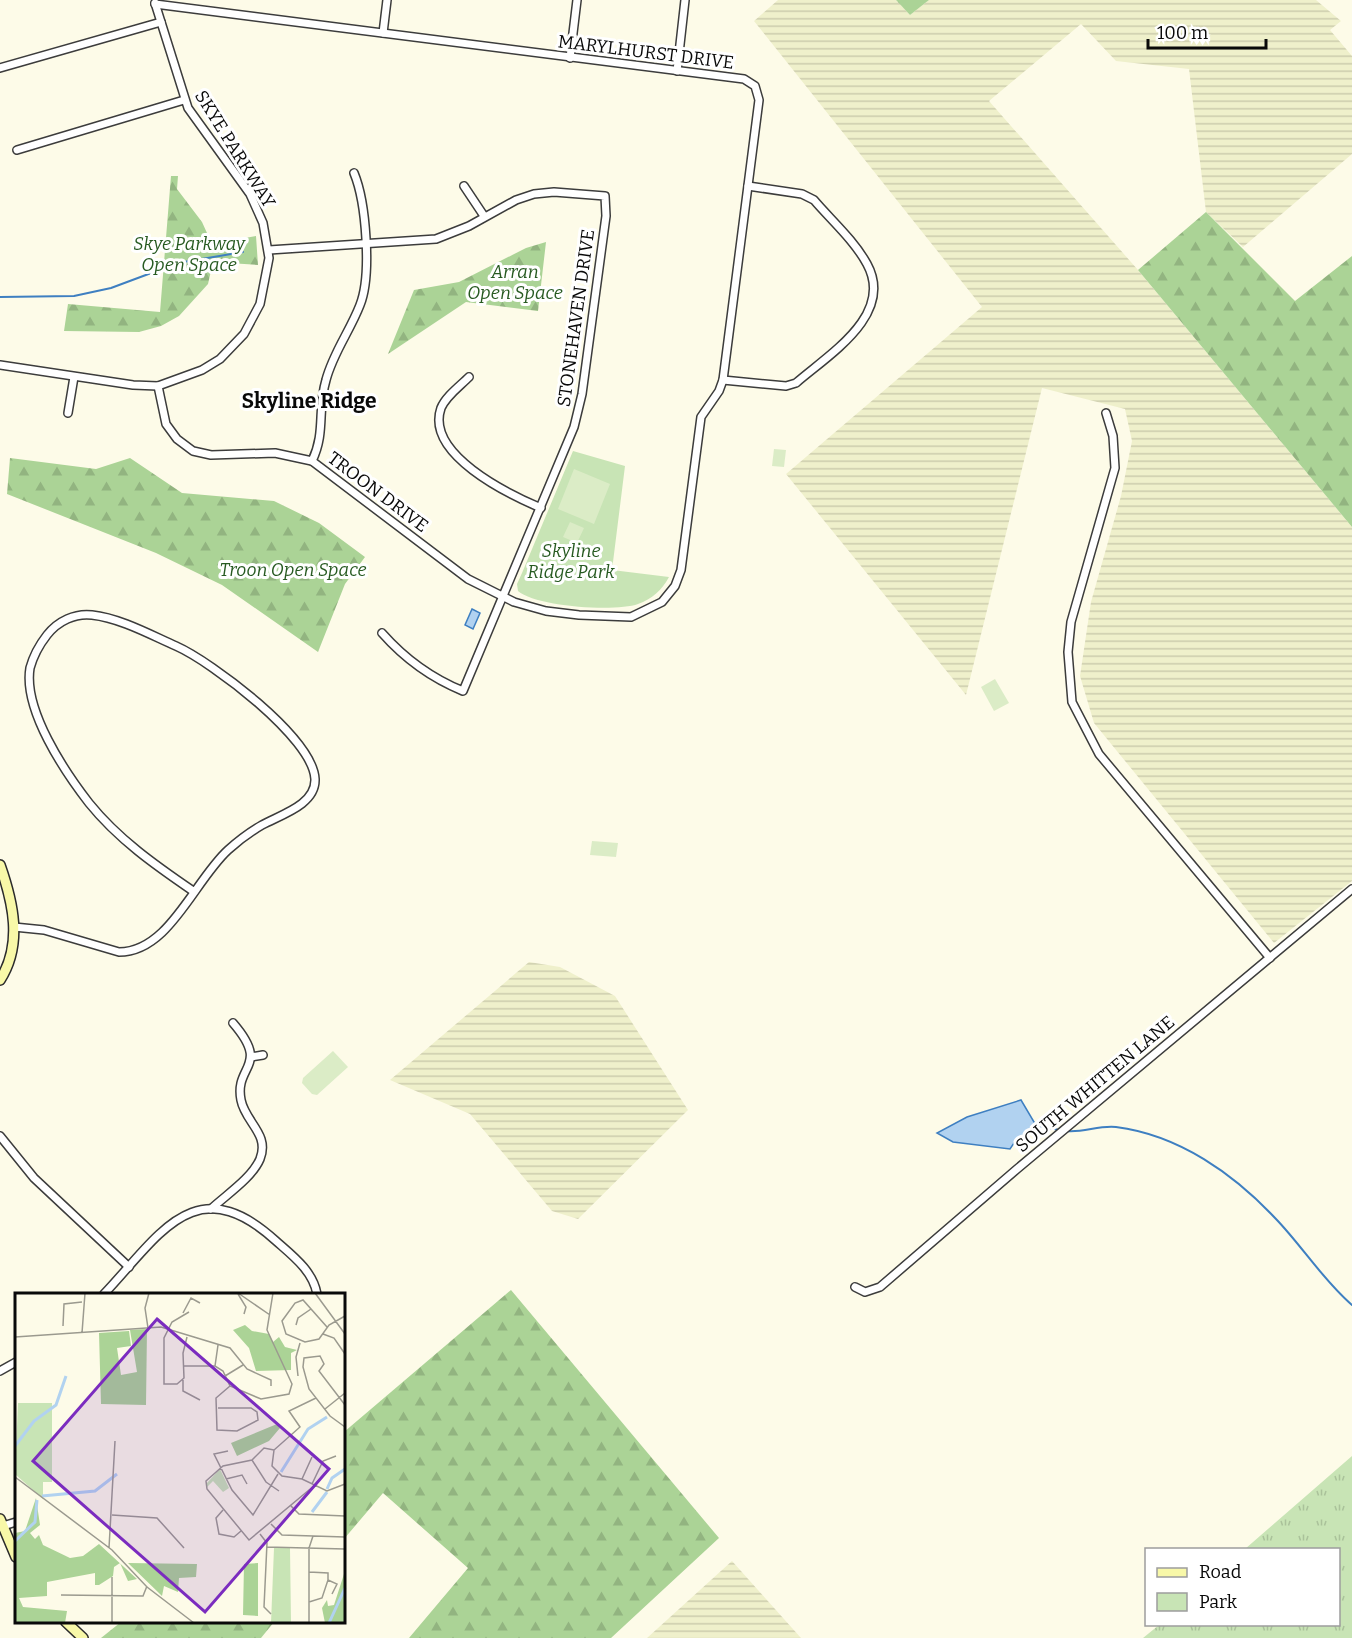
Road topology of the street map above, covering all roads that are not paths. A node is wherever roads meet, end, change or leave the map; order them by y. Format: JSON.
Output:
{"nodes":[{"id":1,"x":387,"y":0,"type":"edge"},
{"id":2,"x":578,"y":0,"type":"edge"},
{"id":3,"x":685,"y":0,"type":"edge"},
{"id":4,"x":155,"y":2,"type":"edge"},
{"id":5,"x":161,"y":22,"type":"junction"},
{"id":6,"x":383,"y":33,"type":"junction"},
{"id":7,"x":570,"y":58,"type":"junction"},
{"id":8,"x":0,"y":68,"type":"edge"},
{"id":9,"x":677,"y":71,"type":"junction"},
{"id":10,"x":184,"y":100,"type":"junction"},
{"id":11,"x":17,"y":150,"type":"dead end"},
{"id":12,"x":354,"y":173,"type":"dead end"},
{"id":13,"x":464,"y":186,"type":"dead end"},
{"id":14,"x":748,"y":186,"type":"junction"},
{"id":15,"x":484,"y":216,"type":"junction"},
{"id":16,"x":365,"y":244,"type":"junction"},
{"id":17,"x":269,"y":250,"type":"junction"},
{"id":18,"x":0,"y":365,"type":"edge"},
{"id":19,"x":74,"y":376,"type":"junction"},
{"id":20,"x":469,"y":376,"type":"dead end"},
{"id":21,"x":723,"y":380,"type":"junction"},
{"id":22,"x":158,"y":386,"type":"junction"},
{"id":23,"x":68,"y":413,"type":"dead end"},
{"id":24,"x":1106,"y":413,"type":"dead end"},
{"id":25,"x":312,"y":461,"type":"junction"},
{"id":26,"x":541,"y":508,"type":"junction"},
{"id":27,"x":504,"y":597,"type":"junction"},
{"id":28,"x":606,"y":617,"type":"joint"},
{"id":29,"x":382,"y":633,"type":"dead end"},
{"id":30,"x":0,"y":865,"type":"edge"},
{"id":31,"x":1352,"y":889,"type":"edge"},
{"id":32,"x":193,"y":891,"type":"junction"},
{"id":33,"x":14,"y":927,"type":"junction"},
{"id":34,"x":1270,"y":958,"type":"junction"},
{"id":35,"x":0,"y":980,"type":"edge"},
{"id":36,"x":233,"y":1023,"type":"dead end"},
{"id":37,"x":263,"y":1055,"type":"dead end"},
{"id":38,"x":251,"y":1057,"type":"junction"},
{"id":39,"x":0,"y":1137,"type":"edge"},
{"id":40,"x":211,"y":1209,"type":"junction"},
{"id":41,"x":129,"y":1267,"type":"junction"},
{"id":42,"x":855,"y":1287,"type":"dead end"},
{"id":43,"x":105,"y":1293,"type":"edge"},
{"id":44,"x":317,"y":1293,"type":"edge"},
{"id":45,"x":15,"y":1363,"type":"edge"},
{"id":46,"x":0,"y":1371,"type":"edge"},
{"id":47,"x":1,"y":1524,"type":"edge"},
{"id":48,"x":15,"y":1555,"type":"edge"},
{"id":49,"x":67,"y":1623,"type":"edge"},
{"id":50,"x":83,"y":1638,"type":"edge"}],
"edges":[{"from":1,"to":6,"type":"street"},
{"from":2,"to":7,"type":"street"},
{"from":3,"to":9,"type":"street"},
{"from":4,"to":5,"type":"street","name":"SKYE PARKWAY"},
{"from":4,"to":6,"type":"street","name":"MARYLHURST DRIVE"},
{"from":5,"to":8,"type":"street"},
{"from":5,"to":10,"type":"street","name":"SKYE PARKWAY"},
{"from":6,"to":7,"type":"street","name":"MARYLHURST DRIVE"},
{"from":7,"to":9,"type":"street","name":"MARYLHURST DRIVE"},
{"from":9,"to":14,"type":"street","name":"MARYLHURST DRIVE"},
{"from":10,"to":11,"type":"street"},
{"from":10,"to":17,"type":"street","name":"SKYE PARKWAY"},
{"from":12,"to":16,"type":"street"},
{"from":13,"to":15,"type":"street"},
{"from":14,"to":21,"type":"street","name":"MARYLHURST DRIVE"},
{"from":14,"to":21,"type":"street"},
{"from":15,"to":16,"type":"street","name":"STONEHAVEN DRIVE"},
{"from":15,"to":26,"type":"street","name":"STONEHAVEN DRIVE"},
{"from":16,"to":17,"type":"street","name":"STONEHAVEN DRIVE"},
{"from":16,"to":25,"type":"street"},
{"from":17,"to":22,"type":"street","name":"SKYE PARKWAY"},
{"from":18,"to":19,"type":"street","name":"SKYE PARKWAY"},
{"from":19,"to":22,"type":"street","name":"SKYE PARKWAY"},
{"from":19,"to":23,"type":"street"},
{"from":20,"to":26,"type":"street"},
{"from":21,"to":28,"type":"street","name":"MARYLHURST DRIVE"},
{"from":22,"to":25,"type":"street","name":"TROON DRIVE"},
{"from":24,"to":34,"type":"street"},
{"from":25,"to":27,"type":"street","name":"TROON DRIVE"},
{"from":26,"to":27,"type":"street","name":"STONEHAVEN DRIVE"},
{"from":27,"to":28,"type":"street","name":"TROON DRIVE"},
{"from":27,"to":29,"type":"street","name":"STONEHAVEN DRIVE"},
{"from":30,"to":33,"type":"street"},
{"from":31,"to":34,"type":"street","name":"SOUTH WHITTEN LANE"},
{"from":32,"to":32,"type":"street"},
{"from":32,"to":33,"type":"street"},
{"from":33,"to":35,"type":"street"},
{"from":34,"to":42,"type":"street","name":"SOUTH WHITTEN LANE"},
{"from":36,"to":38,"type":"street"},
{"from":37,"to":38,"type":"street"},
{"from":38,"to":40,"type":"street"},
{"from":39,"to":41,"type":"street"},
{"from":40,"to":41,"type":"street"},
{"from":40,"to":44,"type":"street"},
{"from":41,"to":43,"type":"street"},
{"from":45,"to":46,"type":"street"},
{"from":47,"to":48,"type":"street"},
{"from":49,"to":50,"type":"street"}]}
